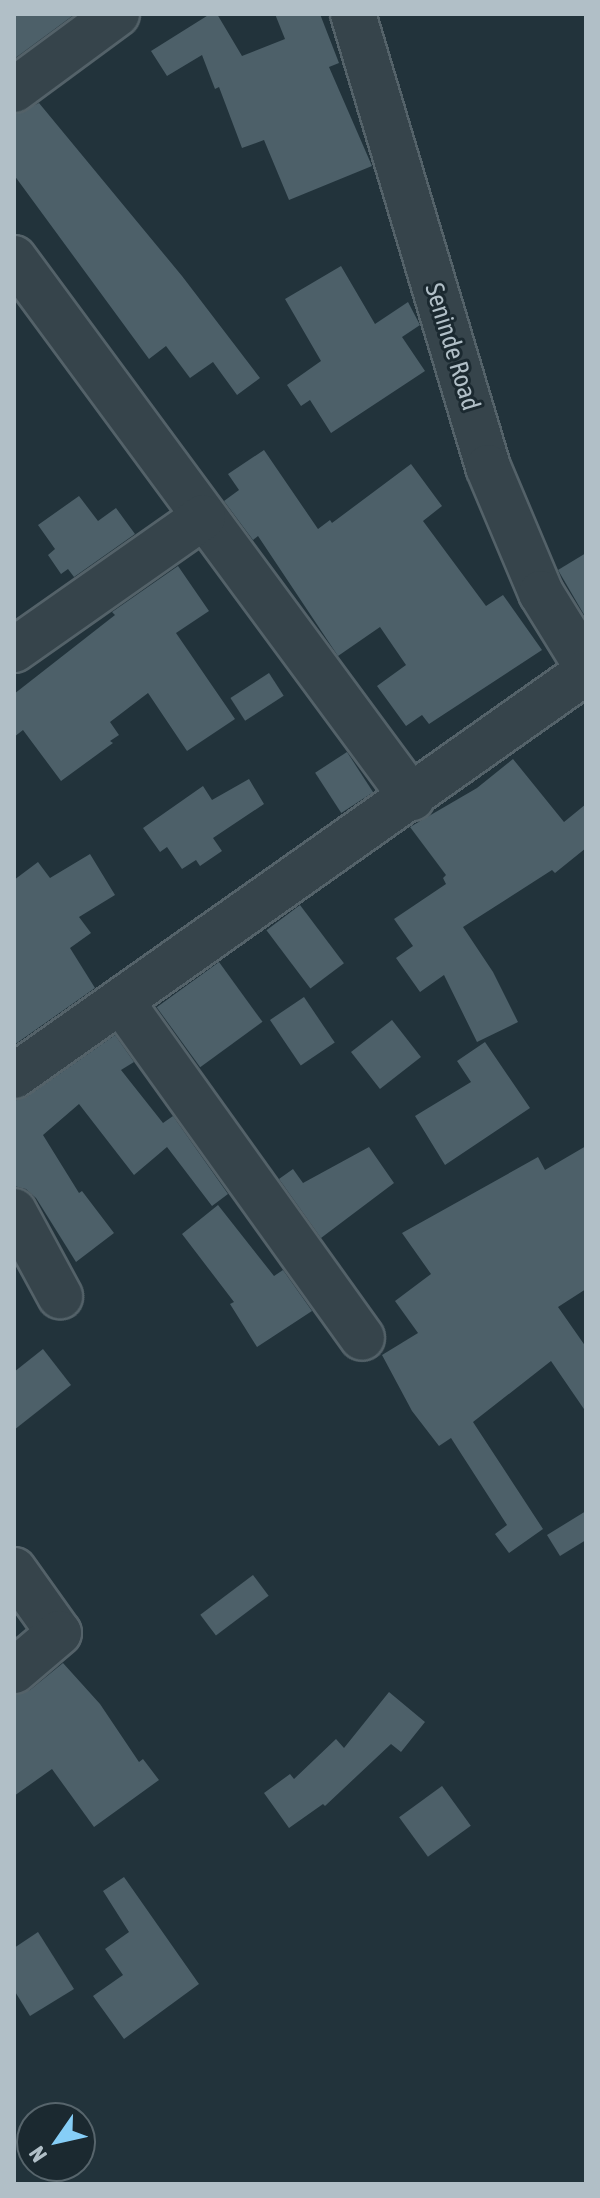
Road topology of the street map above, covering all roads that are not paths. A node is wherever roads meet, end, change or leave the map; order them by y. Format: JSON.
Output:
{"nodes":[{"id":1,"x":117,"y":14,"type":"edge"},
{"id":2,"x":353,"y":14,"type":"edge"},
{"id":3,"x":14,"y":90,"type":"edge"},
{"id":4,"x":14,"y":258,"type":"edge"},
{"id":5,"x":203,"y":517,"type":"junction"},
{"id":6,"x":14,"y":650,"type":"edge"},
{"id":7,"x":586,"y":666,"type":"edge"},
{"id":8,"x":586,"y":672,"type":"edge"},
{"id":9,"x":412,"y":798,"type":"junction"},
{"id":10,"x":121,"y":1001,"type":"junction"},
{"id":11,"x":14,"y":1076,"type":"edge"},
{"id":12,"x":14,"y":1211,"type":"edge"},
{"id":13,"x":60,"y":1296,"type":"dead end"},
{"id":14,"x":362,"y":1338,"type":"dead end"},
{"id":15,"x":14,"y":1570,"type":"edge"},
{"id":16,"x":14,"y":1671,"type":"edge"}],
"edges":[{"from":1,"to":3,"type":"street"},
{"from":2,"to":7,"type":"street","name":"Seninde Road"},
{"from":4,"to":5,"type":"street"},
{"from":5,"to":6,"type":"street"},
{"from":5,"to":9,"type":"street"},
{"from":8,"to":9,"type":"street"},
{"from":9,"to":10,"type":"street"},
{"from":10,"to":11,"type":"street"},
{"from":10,"to":14,"type":"street"},
{"from":12,"to":13,"type":"street"},
{"from":15,"to":16,"type":"street"}]}
